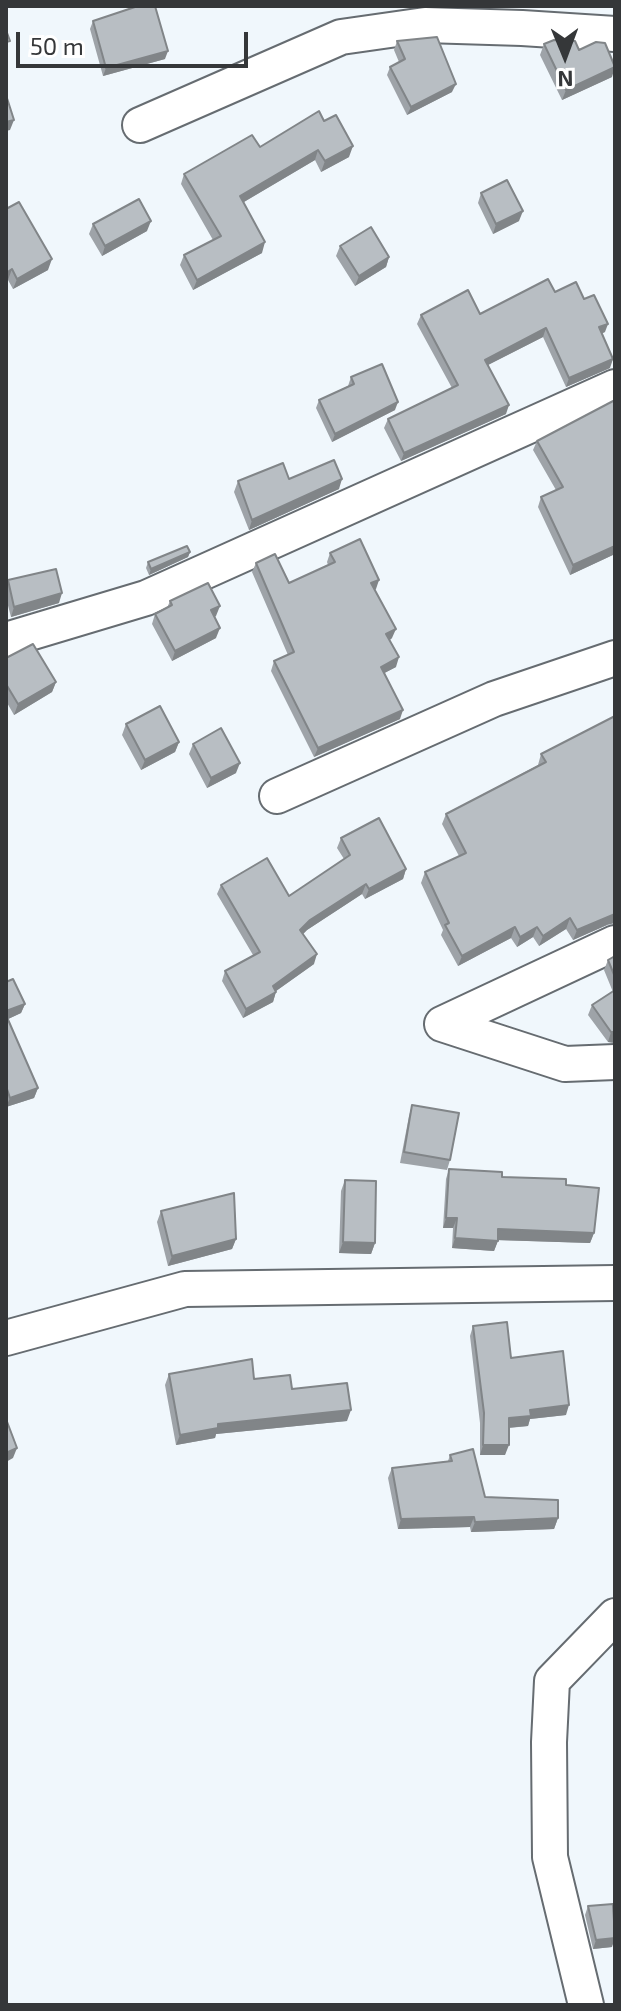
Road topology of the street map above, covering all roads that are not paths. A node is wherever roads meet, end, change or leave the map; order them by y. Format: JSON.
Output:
{"nodes":[{"id":1,"x":615,"y":34,"type":"edge"},
{"id":2,"x":140,"y":125,"type":"dead end"},
{"id":3,"x":615,"y":387,"type":"edge"},
{"id":4,"x":6,"y":640,"type":"edge"},
{"id":5,"x":615,"y":658,"type":"edge"},
{"id":6,"x":277,"y":796,"type":"dead end"},
{"id":7,"x":615,"y":943,"type":"edge"},
{"id":8,"x":615,"y":1062,"type":"edge"},
{"id":9,"x":615,"y":1283,"type":"edge"},
{"id":10,"x":6,"y":1338,"type":"edge"},
{"id":11,"x":615,"y":1616,"type":"edge"},
{"id":12,"x":586,"y":2005,"type":"edge"}],
"edges":[{"from":1,"to":2,"type":"street"},
{"from":3,"to":4,"type":"street"},
{"from":5,"to":6,"type":"street"},
{"from":7,"to":8,"type":"street"},
{"from":9,"to":10,"type":"street"},
{"from":11,"to":12,"type":"street"}]}
